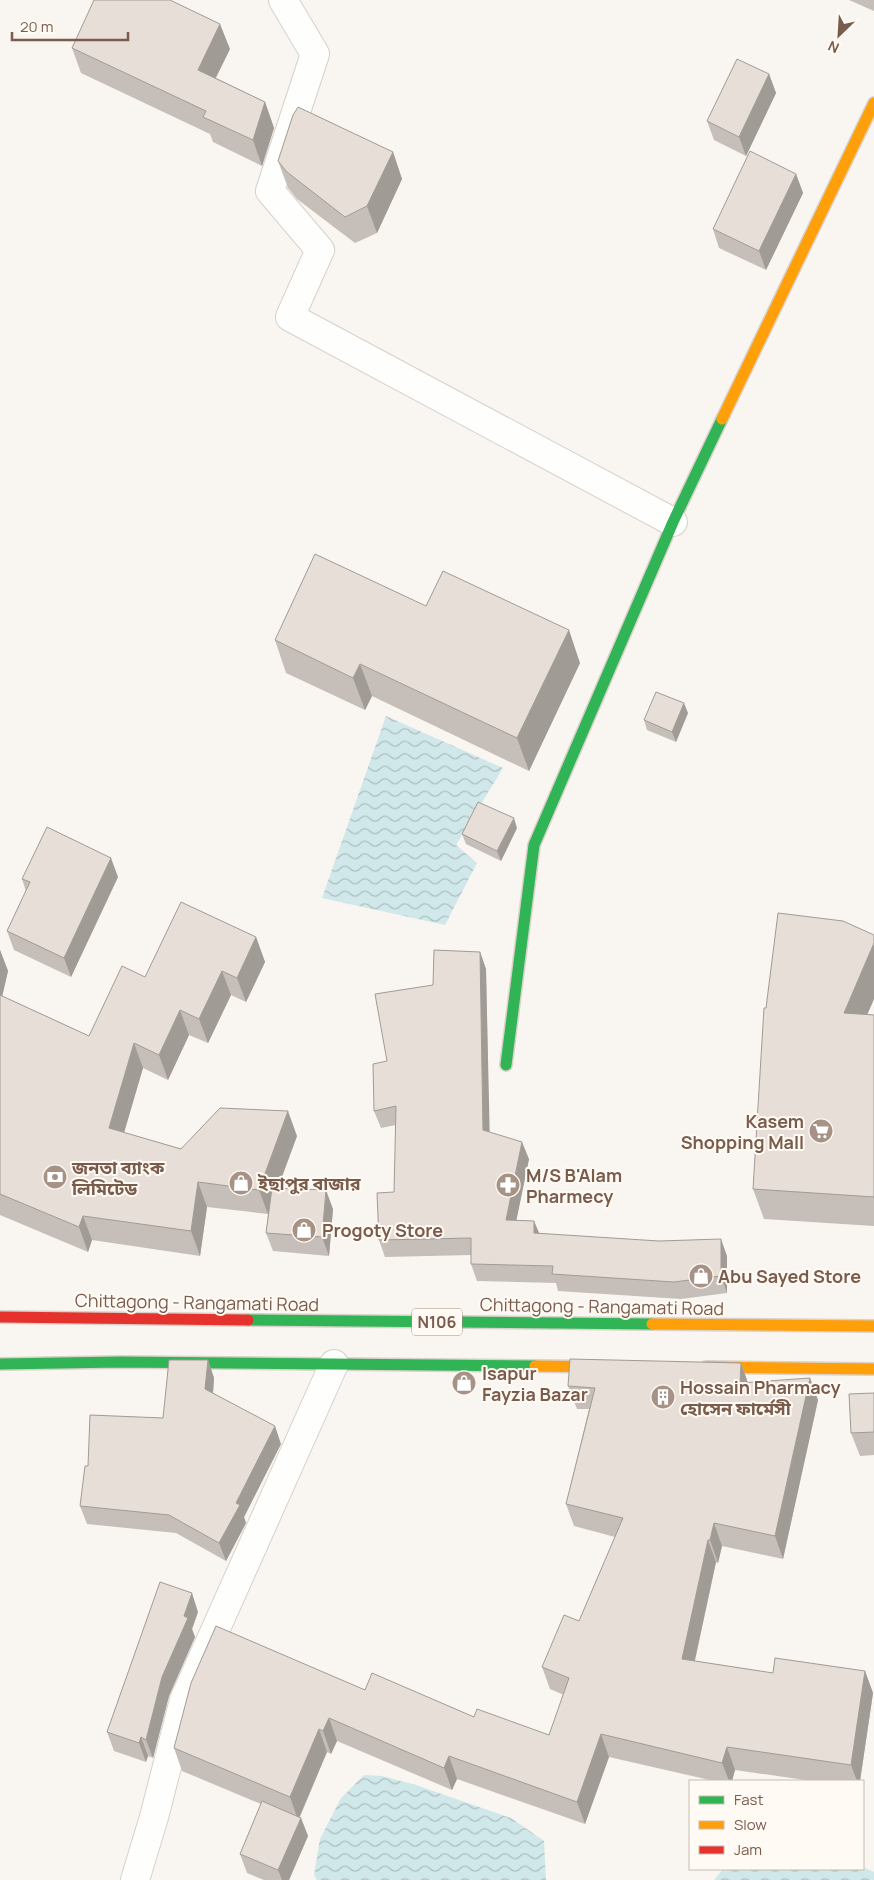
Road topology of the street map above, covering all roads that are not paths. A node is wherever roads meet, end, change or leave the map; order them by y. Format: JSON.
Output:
{"nodes":[{"id":1,"x":283,"y":0,"type":"edge"},
{"id":2,"x":874,"y":103,"type":"edge"},
{"id":3,"x":673,"y":522,"type":"junction"},
{"id":4,"x":506,"y":1065,"type":"dead end"},
{"id":5,"x":0,"y":1318,"type":"edge"},
{"id":6,"x":874,"y":1326,"type":"edge"},
{"id":7,"x":0,"y":1364,"type":"edge"},
{"id":8,"x":334,"y":1364,"type":"junction"},
{"id":9,"x":624,"y":1367,"type":"edge"},
{"id":10,"x":694,"y":1367,"type":"edge"},
{"id":11,"x":874,"y":1369,"type":"edge"},
{"id":12,"x":135,"y":1880,"type":"edge"}],
"edges":[{"from":1,"to":3,"type":"street"},
{"from":2,"to":3,"type":"main road"},
{"from":3,"to":4,"type":"main road"},
{"from":5,"to":6,"type":"main road","name":"Chittagong - Rangamati Road","number":"N106"},
{"from":7,"to":8,"type":"main road"},
{"from":8,"to":9,"type":"main road"},
{"from":8,"to":12,"type":"street"},
{"from":10,"to":11,"type":"main road"}]}
